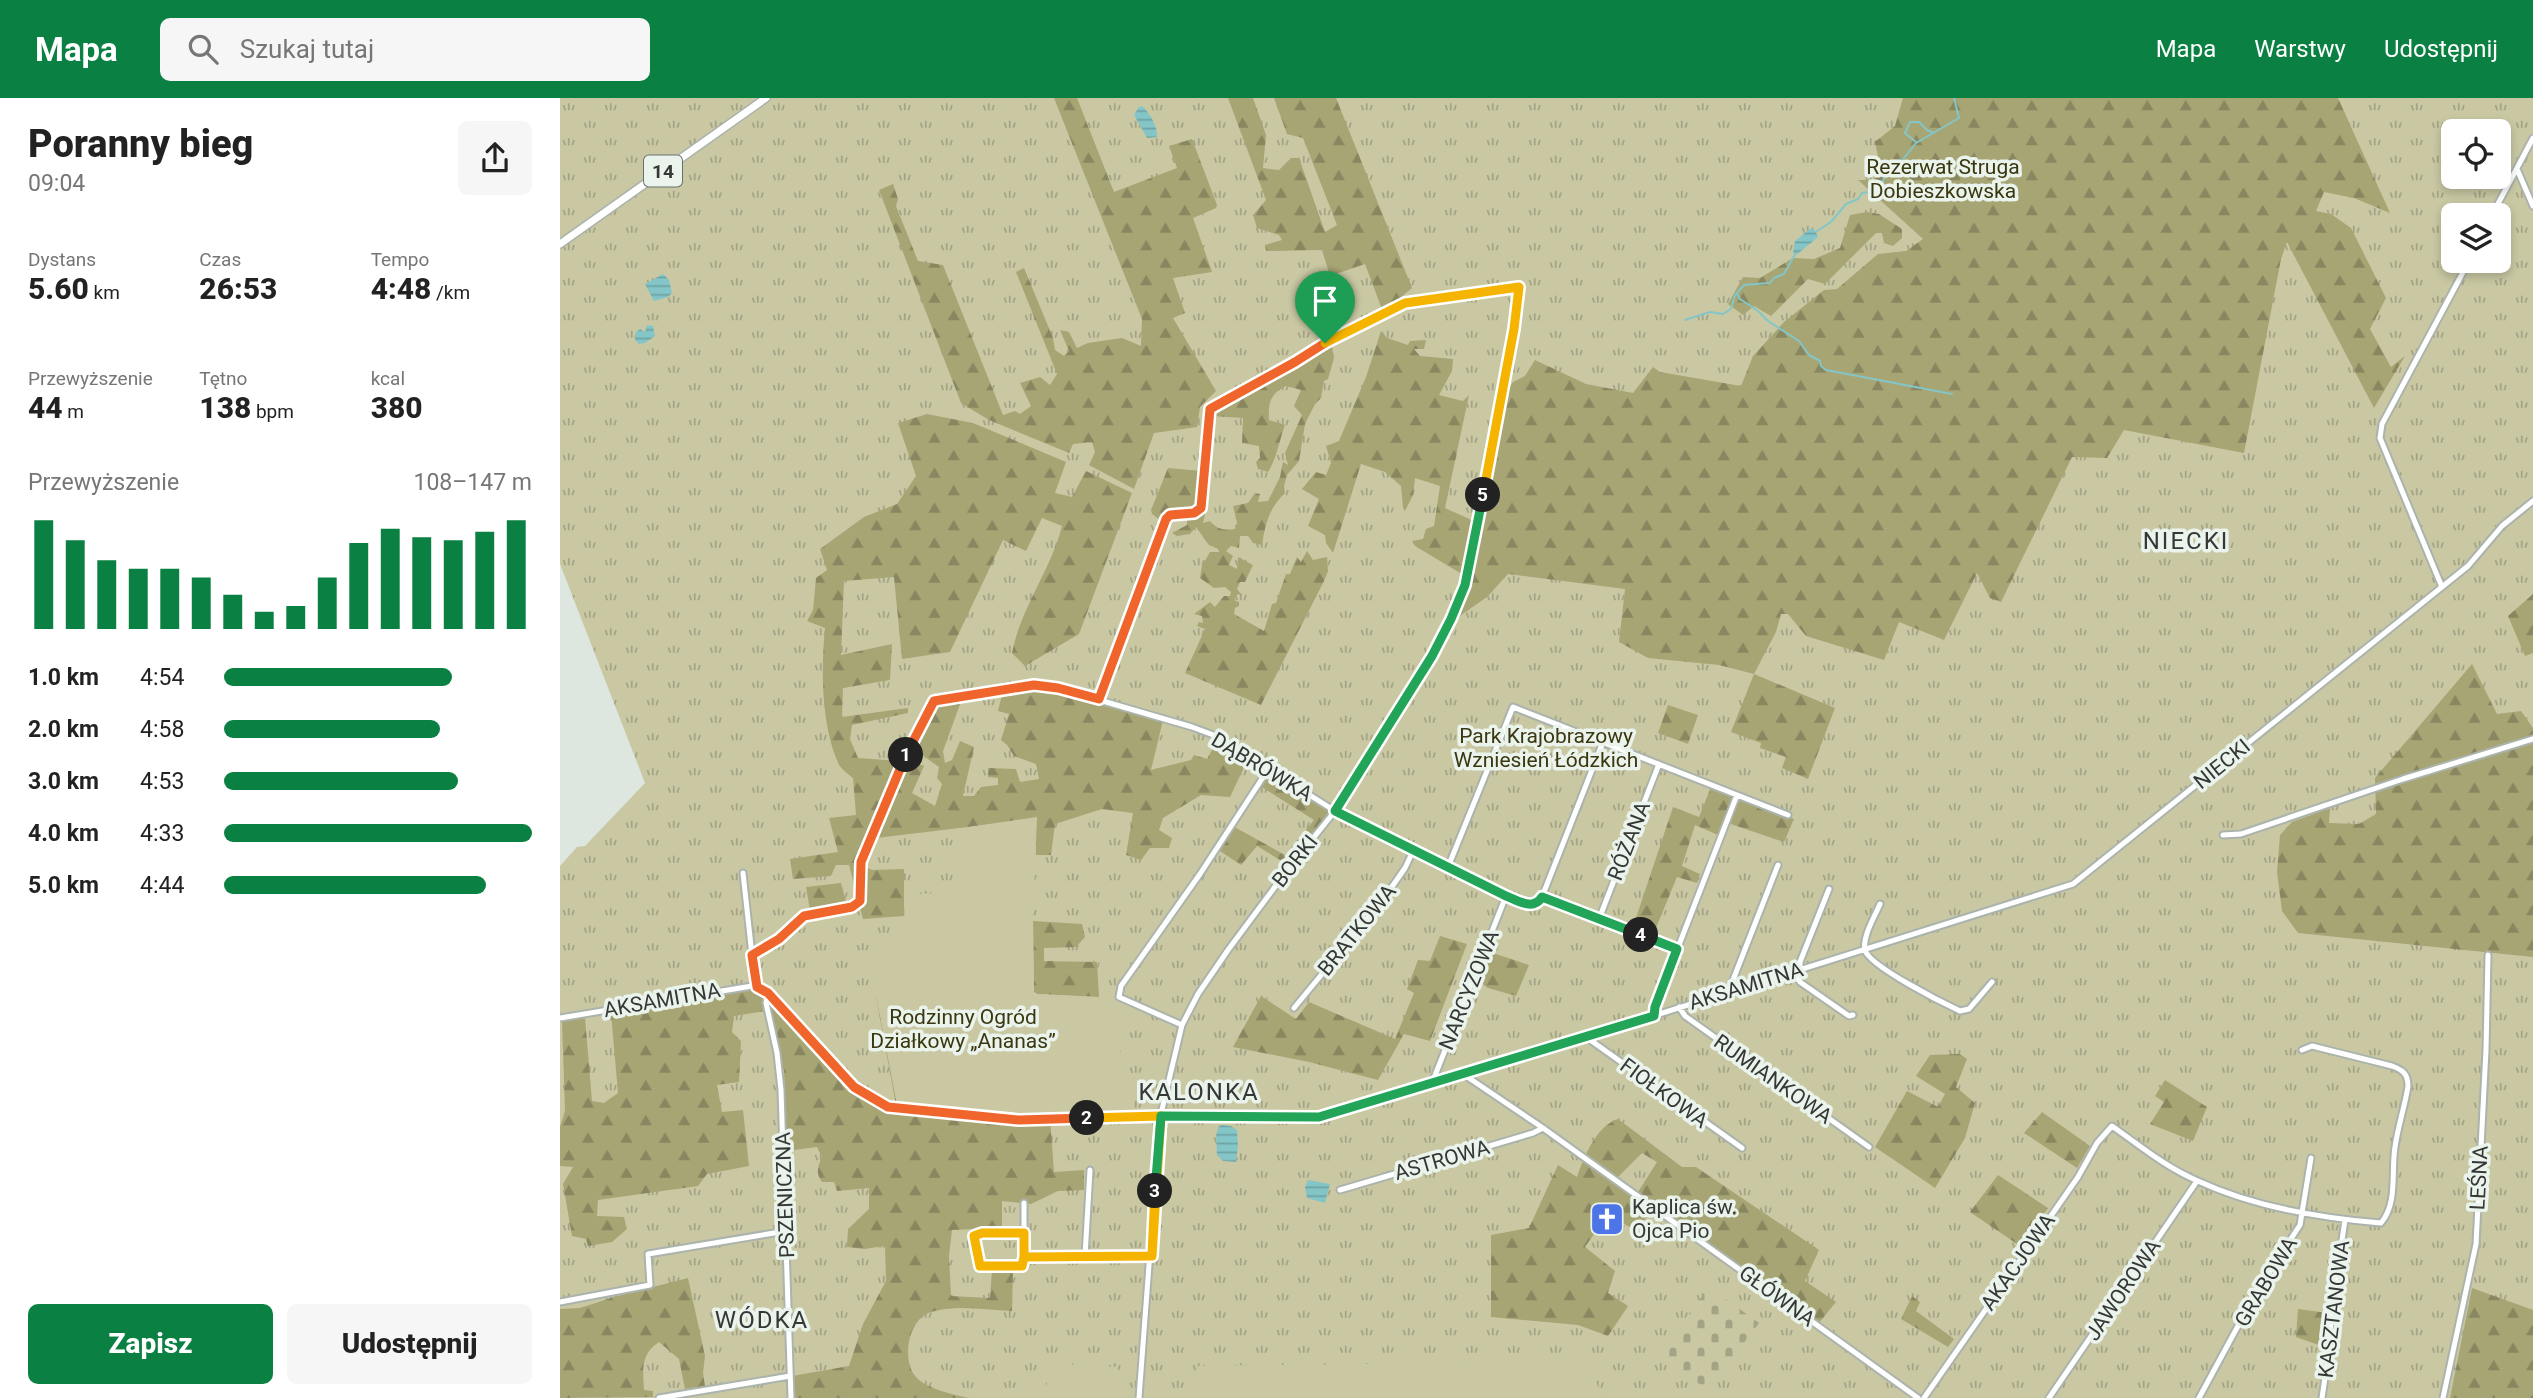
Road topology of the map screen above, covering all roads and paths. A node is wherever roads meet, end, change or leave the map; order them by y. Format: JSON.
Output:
{"nodes":[{"id":1,"x":766,"y":98,"type":"edge"},
{"id":2,"x":2533,"y":138,"type":"edge"},
{"id":3,"x":2517,"y":169,"type":"junction"},
{"id":4,"x":2499,"y":203,"type":"edge"},
{"id":5,"x":2533,"y":206,"type":"edge"},
{"id":6,"x":560,"y":244,"type":"edge"},
{"id":7,"x":2463,"y":273,"type":"edge"},
{"id":8,"x":2533,"y":501,"type":"edge"},
{"id":9,"x":2442,"y":587,"type":"junction"},
{"id":10,"x":1099,"y":699,"type":"junction"},
{"id":11,"x":2533,"y":739,"type":"edge"},
{"id":12,"x":1603,"y":742,"type":"junction"},
{"id":13,"x":1659,"y":764,"type":"junction"},
{"id":14,"x":1269,"y":768,"type":"junction"},
{"id":15,"x":1737,"y":795,"type":"junction"},
{"id":16,"x":1335,"y":811,"type":"junction"},
{"id":17,"x":1788,"y":815,"type":"dead end"},
{"id":18,"x":2223,"y":835,"type":"dead end"},
{"id":19,"x":1414,"y":849,"type":"junction"},
{"id":20,"x":1778,"y":865,"type":"dead end"},
{"id":21,"x":1448,"y":867,"type":"junction"},
{"id":22,"x":743,"y":873,"type":"dead end"},
{"id":23,"x":1829,"y":888,"type":"dead end"},
{"id":24,"x":1506,"y":896,"type":"junction"},
{"id":25,"x":1542,"y":897,"type":"junction"},
{"id":26,"x":1880,"y":904,"type":"dead end"},
{"id":27,"x":1599,"y":919,"type":"junction"},
{"id":28,"x":1677,"y":949,"type":"junction"},
{"id":29,"x":1865,"y":949,"type":"junction"},
{"id":30,"x":752,"y":955,"type":"junction"},
{"id":31,"x":2488,"y":955,"type":"dead end"},
{"id":32,"x":1800,"y":970,"type":"junction"},
{"id":33,"x":1792,"y":972,"type":"junction"},
{"id":34,"x":1992,"y":982,"type":"dead end"},
{"id":35,"x":757,"y":987,"type":"junction"},
{"id":36,"x":1731,"y":991,"type":"junction"},
{"id":37,"x":768,"y":993,"type":"junction"},
{"id":38,"x":1679,"y":1007,"type":"junction"},
{"id":39,"x":1294,"y":1008,"type":"dead end"},
{"id":40,"x":1654,"y":1016,"type":"junction"},
{"id":41,"x":1853,"y":1016,"type":"dead end"},
{"id":42,"x":560,"y":1018,"type":"edge"},
{"id":43,"x":1182,"y":1025,"type":"junction"},
{"id":44,"x":1586,"y":1037,"type":"junction"},
{"id":45,"x":2302,"y":1049,"type":"dead end"},
{"id":46,"x":1463,"y":1074,"type":"junction"},
{"id":47,"x":1432,"y":1083,"type":"junction"},
{"id":48,"x":1161,"y":1116,"type":"junction"},
{"id":49,"x":2112,"y":1126,"type":"joint"},
{"id":50,"x":1543,"y":1128,"type":"junction"},
{"id":51,"x":1869,"y":1147,"type":"dead end"},
{"id":52,"x":1742,"y":1149,"type":"dead end"},
{"id":53,"x":2311,"y":1158,"type":"dead end"},
{"id":54,"x":1090,"y":1170,"type":"dead end"},
{"id":55,"x":2197,"y":1181,"type":"junction"},
{"id":56,"x":1340,"y":1190,"type":"dead end"},
{"id":57,"x":1024,"y":1203,"type":"dead end"},
{"id":58,"x":2304,"y":1212,"type":"junction"},
{"id":59,"x":2345,"y":1220,"type":"junction"},
{"id":60,"x":786,"y":1231,"type":"junction"},
{"id":61,"x":1024,"y":1233,"type":"junction"},
{"id":62,"x":1085,"y":1256,"type":"junction"},
{"id":63,"x":1152,"y":1256,"type":"junction"},
{"id":64,"x":1024,"y":1257,"type":"junction"},
{"id":65,"x":560,"y":1302,"type":"edge"},
{"id":66,"x":790,"y":1376,"type":"junction"},
{"id":67,"x":659,"y":1398,"type":"edge"},
{"id":68,"x":791,"y":1398,"type":"edge"},
{"id":69,"x":1139,"y":1398,"type":"edge"},
{"id":70,"x":1917,"y":1398,"type":"edge"},
{"id":71,"x":1924,"y":1398,"type":"edge"},
{"id":72,"x":2049,"y":1398,"type":"edge"},
{"id":73,"x":2199,"y":1398,"type":"edge"},
{"id":74,"x":2322,"y":1398,"type":"edge"},
{"id":75,"x":2443,"y":1398,"type":"edge"}],
"edges":[{"from":1,"to":6,"type":"main road","number":"14"},
{"from":2,"to":3,"type":"street"},
{"from":3,"to":4,"type":"street"},
{"from":3,"to":5,"type":"street"},
{"from":7,"to":9,"type":"street"},
{"from":8,"to":9,"type":"street","name":"NIECKI"},
{"from":9,"to":29,"type":"street","name":"NIECKI"},
{"from":10,"to":14,"type":"street","name":"DĄBRÓWKA"},
{"from":10,"to":16,"type":"street","name":"BORKI"},
{"from":10,"to":30,"type":"street","name":"DĄBRÓWKA"},
{"from":11,"to":18,"type":"street"},
{"from":12,"to":13,"type":"street"},
{"from":12,"to":21,"type":"street"},
{"from":12,"to":25,"type":"street"},
{"from":13,"to":15,"type":"street"},
{"from":13,"to":27,"type":"street","name":"RÓŻANA"},
{"from":14,"to":16,"type":"street","name":"DĄBRÓWKA"},
{"from":14,"to":43,"type":"street"},
{"from":15,"to":17,"type":"street"},
{"from":15,"to":28,"type":"street"},
{"from":16,"to":19,"type":"street","name":"DĄBRÓWKA"},
{"from":16,"to":43,"type":"street","name":"BORKI"},
{"from":19,"to":21,"type":"street","name":"DĄBRÓWKA"},
{"from":19,"to":39,"type":"street","name":"BRATKOWA"},
{"from":20,"to":36,"type":"street"},
{"from":21,"to":24,"type":"street","name":"DĄBRÓWKA"},
{"from":22,"to":30,"type":"street"},
{"from":23,"to":32,"type":"street"},
{"from":24,"to":25,"type":"street","name":"DĄBRÓWKA"},
{"from":24,"to":47,"type":"street","name":"NARCYZOWA"},
{"from":25,"to":27,"type":"street"},
{"from":26,"to":29,"type":"street"},
{"from":27,"to":28,"type":"street"},
{"from":28,"to":40,"type":"street"},
{"from":29,"to":32,"type":"street","name":"AKSAMITNA"},
{"from":29,"to":34,"type":"street"},
{"from":30,"to":35,"type":"street"},
{"from":31,"to":75,"type":"street","name":"LEŚNA"},
{"from":32,"to":33,"type":"street","name":"AKSAMITNA"},
{"from":33,"to":36,"type":"street","name":"AKSAMITNA"},
{"from":33,"to":41,"type":"street"},
{"from":35,"to":37,"type":"street","name":"AKSAMITNA"},
{"from":35,"to":42,"type":"street","name":"AKSAMITNA"},
{"from":36,"to":38,"type":"street","name":"AKSAMITNA"},
{"from":37,"to":48,"type":"street","name":"AKSAMITNA"},
{"from":37,"to":60,"type":"street","name":"PSZENICZNA"},
{"from":38,"to":40,"type":"street","name":"AKSAMITNA"},
{"from":38,"to":51,"type":"street","name":"RUMIANKOWA"},
{"from":40,"to":44,"type":"street","name":"AKSAMITNA"},
{"from":43,"to":48,"type":"street","name":"BORKI"},
{"from":44,"to":46,"type":"street","name":"AKSAMITNA"},
{"from":44,"to":52,"type":"street","name":"FIOŁKOWA"},
{"from":45,"to":59,"type":"street","name":"KASZTANOWA"},
{"from":46,"to":47,"type":"street","name":"AKSAMITNA"},
{"from":46,"to":50,"type":"street","name":"GŁÓWNA"},
{"from":47,"to":48,"type":"street","name":"AKSAMITNA"},
{"from":48,"to":63,"type":"street","name":"BORKI"},
{"from":49,"to":55,"type":"street","name":"KASZTANOWA"},
{"from":49,"to":71,"type":"street","name":"AKACJOWA"},
{"from":50,"to":56,"type":"street","name":"ASTROWA"},
{"from":50,"to":70,"type":"street","name":"GŁÓWNA"},
{"from":53,"to":58,"type":"street","name":"GRABOWA"},
{"from":54,"to":62,"type":"street"},
{"from":55,"to":58,"type":"street","name":"KASZTANOWA"},
{"from":55,"to":72,"type":"street","name":"JAWOROWA"},
{"from":57,"to":61,"type":"street"},
{"from":58,"to":59,"type":"street","name":"KASZTANOWA"},
{"from":58,"to":73,"type":"street","name":"GRABOWA"},
{"from":59,"to":74,"type":"street","name":"KASZTANOWA"},
{"from":60,"to":65,"type":"street"},
{"from":60,"to":66,"type":"street","name":"PSZENICZNA"},
{"from":61,"to":64,"type":"street"},
{"from":61,"to":64,"type":"street"},
{"from":62,"to":63,"type":"street"},
{"from":62,"to":64,"type":"street"},
{"from":63,"to":69,"type":"street","name":"BORKI"},
{"from":66,"to":67,"type":"street"},
{"from":66,"to":68,"type":"street","name":"PSZENICZNA"}]}
